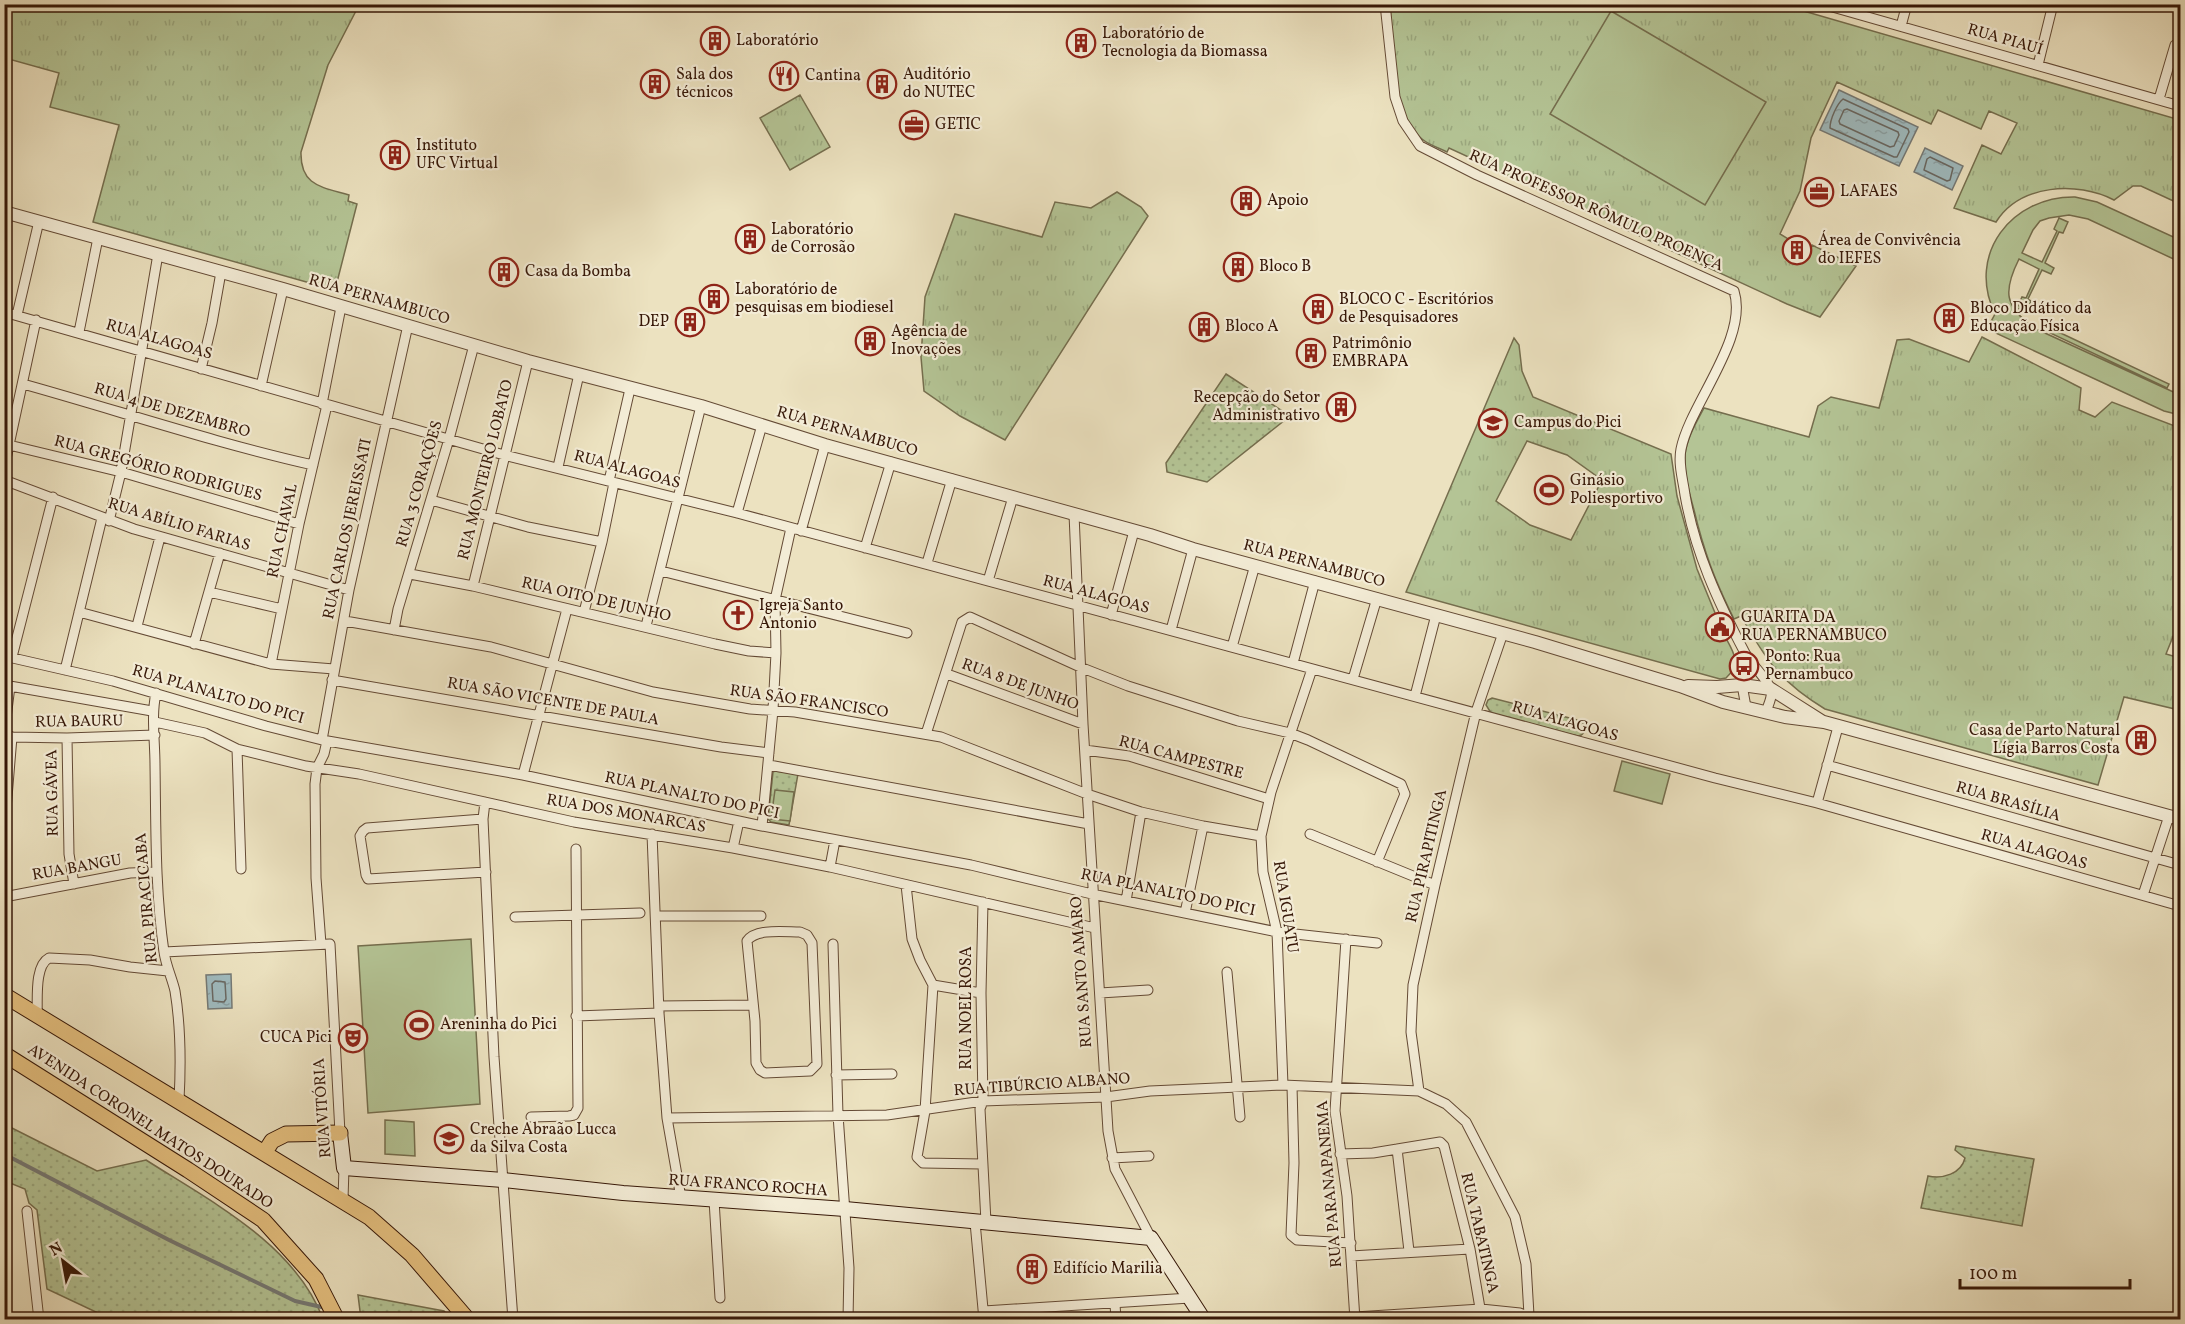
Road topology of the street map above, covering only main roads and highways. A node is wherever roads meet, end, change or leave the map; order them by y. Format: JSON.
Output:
{"nodes":[{"id":1,"x":4,"y":995,"type":"edge"},
{"id":2,"x":4,"y":1054,"type":"edge"},
{"id":3,"x":340,"y":1133,"type":"joint"},
{"id":4,"x":265,"y":1152,"type":"junction"},
{"id":5,"x":344,"y":1168,"type":"joint"},
{"id":6,"x":336,"y":1320,"type":"edge"},
{"id":7,"x":468,"y":1320,"type":"edge"},
{"id":8,"x":1204,"y":1320,"type":"edge"}],
"edges":[{"from":1,"to":4,"type":"main road","name":"AVENIDA CORONEL MATOS DOURADO"},
{"from":2,"to":6,"type":"main road","name":"AVENIDA CORONEL MATOS DOURADO"},
{"from":3,"to":4,"type":"main road"},
{"from":3,"to":5,"type":"main road","name":"RUA VITÓRIA"},
{"from":4,"to":7,"type":"main road","name":"AVENIDA CORONEL MATOS DOURADO"},
{"from":5,"to":8,"type":"main road","name":"RUA FRANCO ROCHA"}]}
